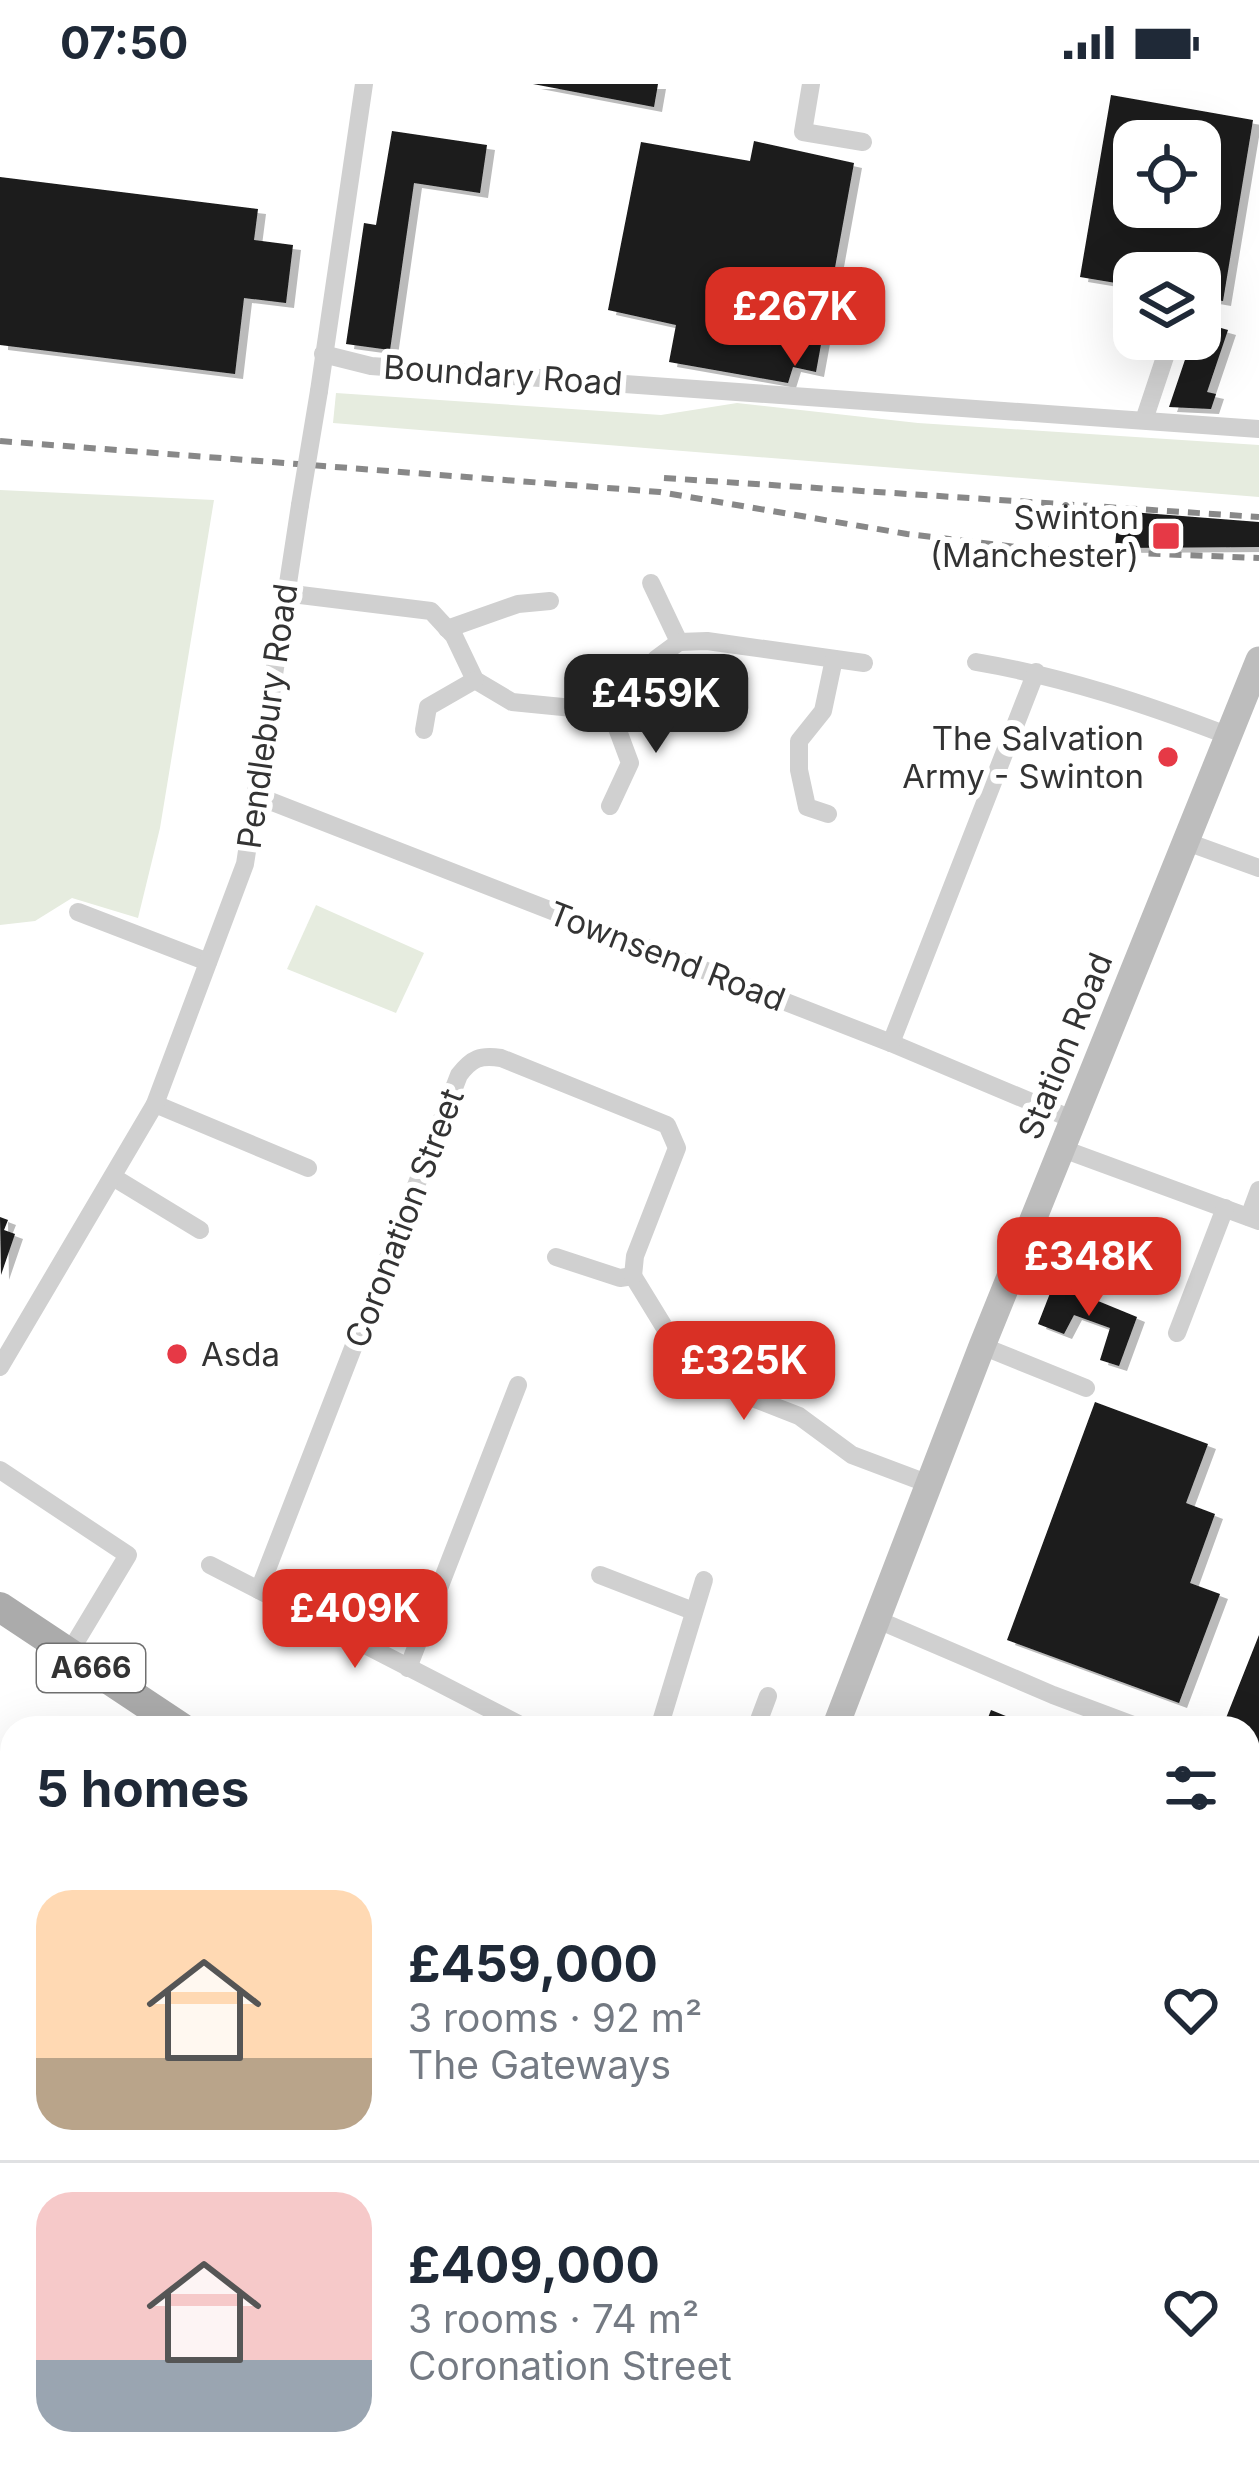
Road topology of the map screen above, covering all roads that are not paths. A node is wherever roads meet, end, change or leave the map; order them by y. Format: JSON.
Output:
{"nodes":[{"id":1,"x":364,"y":84,"type":"edge"},
{"id":2,"x":811,"y":84,"type":"edge"},
{"id":3,"x":862,"y":142,"type":"dead end"},
{"id":4,"x":323,"y":354,"type":"junction"},
{"id":5,"x":1164,"y":360,"type":"edge"},
{"id":6,"x":1144,"y":420,"type":"junction"},
{"id":7,"x":1259,"y":429,"type":"edge"},
{"id":8,"x":651,"y":583,"type":"dead end"},
{"id":9,"x":284,"y":593,"type":"junction"},
{"id":10,"x":550,"y":601,"type":"dead end"},
{"id":11,"x":447,"y":629,"type":"junction"},
{"id":12,"x":679,"y":642,"type":"junction"},
{"id":13,"x":834,"y":659,"type":"junction"},
{"id":14,"x":1259,"y":660,"type":"edge"},
{"id":15,"x":976,"y":662,"type":"dead end"},
{"id":16,"x":863,"y":663,"type":"dead end"},
{"id":17,"x":1036,"y":672,"type":"junction"},
{"id":18,"x":475,"y":680,"type":"junction"},
{"id":19,"x":608,"y":704,"type":"junction"},
{"id":20,"x":424,"y":730,"type":"dead end"},
{"id":21,"x":1229,"y":736,"type":"junction"},
{"id":22,"x":257,"y":796,"type":"junction"},
{"id":23,"x":610,"y":806,"type":"dead end"},
{"id":24,"x":807,"y":807,"type":"junction"},
{"id":25,"x":829,"y":814,"type":"dead end"},
{"id":26,"x":787,"y":817,"type":"dead end"},
{"id":27,"x":1187,"y":842,"type":"junction"},
{"id":28,"x":1259,"y":868,"type":"edge"},
{"id":29,"x":78,"y":912,"type":"dead end"},
{"id":30,"x":208,"y":962,"type":"junction"},
{"id":31,"x":891,"y":1043,"type":"junction"},
{"id":32,"x":155,"y":1104,"type":"junction"},
{"id":33,"x":1074,"y":1120,"type":"junction"},
{"id":34,"x":1063,"y":1149,"type":"junction"},
{"id":35,"x":308,"y":1168,"type":"dead end"},
{"id":36,"x":112,"y":1178,"type":"junction"},
{"id":37,"x":1259,"y":1190,"type":"edge"},
{"id":38,"x":1225,"y":1208,"type":"junction"},
{"id":39,"x":1254,"y":1219,"type":"edge"},
{"id":40,"x":200,"y":1230,"type":"dead end"},
{"id":41,"x":556,"y":1257,"type":"dead end"},
{"id":42,"x":633,"y":1276,"type":"junction"},
{"id":43,"x":1177,"y":1333,"type":"dead end"},
{"id":44,"x":982,"y":1346,"type":"junction"},
{"id":45,"x":0,"y":1367,"type":"edge"},
{"id":46,"x":518,"y":1385,"type":"dead end"},
{"id":47,"x":1086,"y":1388,"type":"dead end"},
{"id":48,"x":0,"y":1470,"type":"edge"},
{"id":49,"x":929,"y":1484,"type":"junction"},
{"id":50,"x":210,"y":1565,"type":"dead end"},
{"id":51,"x":600,"y":1575,"type":"dead end"},
{"id":52,"x":704,"y":1580,"type":"dead end"},
{"id":53,"x":259,"y":1590,"type":"junction"},
{"id":54,"x":0,"y":1607,"type":"edge"},
{"id":55,"x":693,"y":1611,"type":"junction"},
{"id":56,"x":878,"y":1620,"type":"junction"},
{"id":57,"x":68,"y":1653,"type":"junction"},
{"id":58,"x":408,"y":1669,"type":"junction"},
{"id":59,"x":767,"y":1696,"type":"dead end"},
{"id":60,"x":162,"y":1716,"type":"edge"},
{"id":61,"x":502,"y":1716,"type":"edge"},
{"id":62,"x":662,"y":1716,"type":"edge"},
{"id":63,"x":760,"y":1716,"type":"edge"},
{"id":64,"x":840,"y":1716,"type":"edge"},
{"id":65,"x":1109,"y":1716,"type":"edge"}],
"edges":[{"from":1,"to":4,"type":"street","name":"Pendlebury Road"},
{"from":2,"to":3,"type":"street"},
{"from":4,"to":6,"type":"street","name":"Boundary Road"},
{"from":4,"to":9,"type":"street","name":"Pendlebury Road","bridge":true},
{"from":5,"to":6,"type":"street"},
{"from":6,"to":7,"type":"street","name":"Boundary Road"},
{"from":8,"to":12,"type":"street"},
{"from":9,"to":11,"type":"street"},
{"from":9,"to":22,"type":"street","name":"Pendlebury Road"},
{"from":10,"to":11,"type":"street"},
{"from":11,"to":18,"type":"street"},
{"from":12,"to":13,"type":"street"},
{"from":12,"to":19,"type":"street"},
{"from":13,"to":16,"type":"street"},
{"from":13,"to":24,"type":"street"},
{"from":14,"to":21,"type":"main road","name":"Station Road"},
{"from":15,"to":17,"type":"street"},
{"from":17,"to":21,"type":"street"},
{"from":17,"to":31,"type":"street"},
{"from":18,"to":19,"type":"street"},
{"from":18,"to":20,"type":"street"},
{"from":19,"to":23,"type":"street"},
{"from":21,"to":27,"type":"main road","name":"Station Road"},
{"from":22,"to":30,"type":"street","name":"Pendlebury Road"},
{"from":22,"to":31,"type":"street","name":"Townsend Road"},
{"from":24,"to":25,"type":"street"},
{"from":24,"to":26,"type":"street"},
{"from":27,"to":28,"type":"street"},
{"from":27,"to":33,"type":"main road","name":"Station Road"},
{"from":29,"to":30,"type":"street"},
{"from":30,"to":32,"type":"street","name":"Pendlebury Road"},
{"from":31,"to":33,"type":"street","name":"Townsend Road"},
{"from":32,"to":35,"type":"street"},
{"from":32,"to":36,"type":"street","name":"Pendlebury Road"},
{"from":33,"to":34,"type":"main road","name":"Station Road"},
{"from":34,"to":38,"type":"street"},
{"from":34,"to":44,"type":"main road","name":"Station Road"},
{"from":36,"to":40,"type":"street"},
{"from":36,"to":45,"type":"street","name":"Pendlebury Road"},
{"from":37,"to":39,"type":"street"},
{"from":38,"to":39,"type":"street"},
{"from":38,"to":43,"type":"street"},
{"from":41,"to":42,"type":"street"},
{"from":42,"to":49,"type":"street"},
{"from":42,"to":53,"type":"street","name":"Coronation Street"},
{"from":44,"to":47,"type":"street"},
{"from":44,"to":49,"type":"main road","name":"Station Road"},
{"from":46,"to":58,"type":"street"},
{"from":48,"to":57,"type":"street"},
{"from":49,"to":56,"type":"main road","name":"Station Road"},
{"from":50,"to":53,"type":"street"},
{"from":51,"to":55,"type":"street"},
{"from":52,"to":55,"type":"street"},
{"from":53,"to":58,"type":"street"},
{"from":54,"to":57,"type":"main road","number":"A666"},
{"from":55,"to":62,"type":"street"},
{"from":56,"to":64,"type":"main road","name":"Station Road"},
{"from":56,"to":65,"type":"street"},
{"from":57,"to":60,"type":"main road","number":"A666"},
{"from":58,"to":61,"type":"street"},
{"from":59,"to":63,"type":"street"}]}
